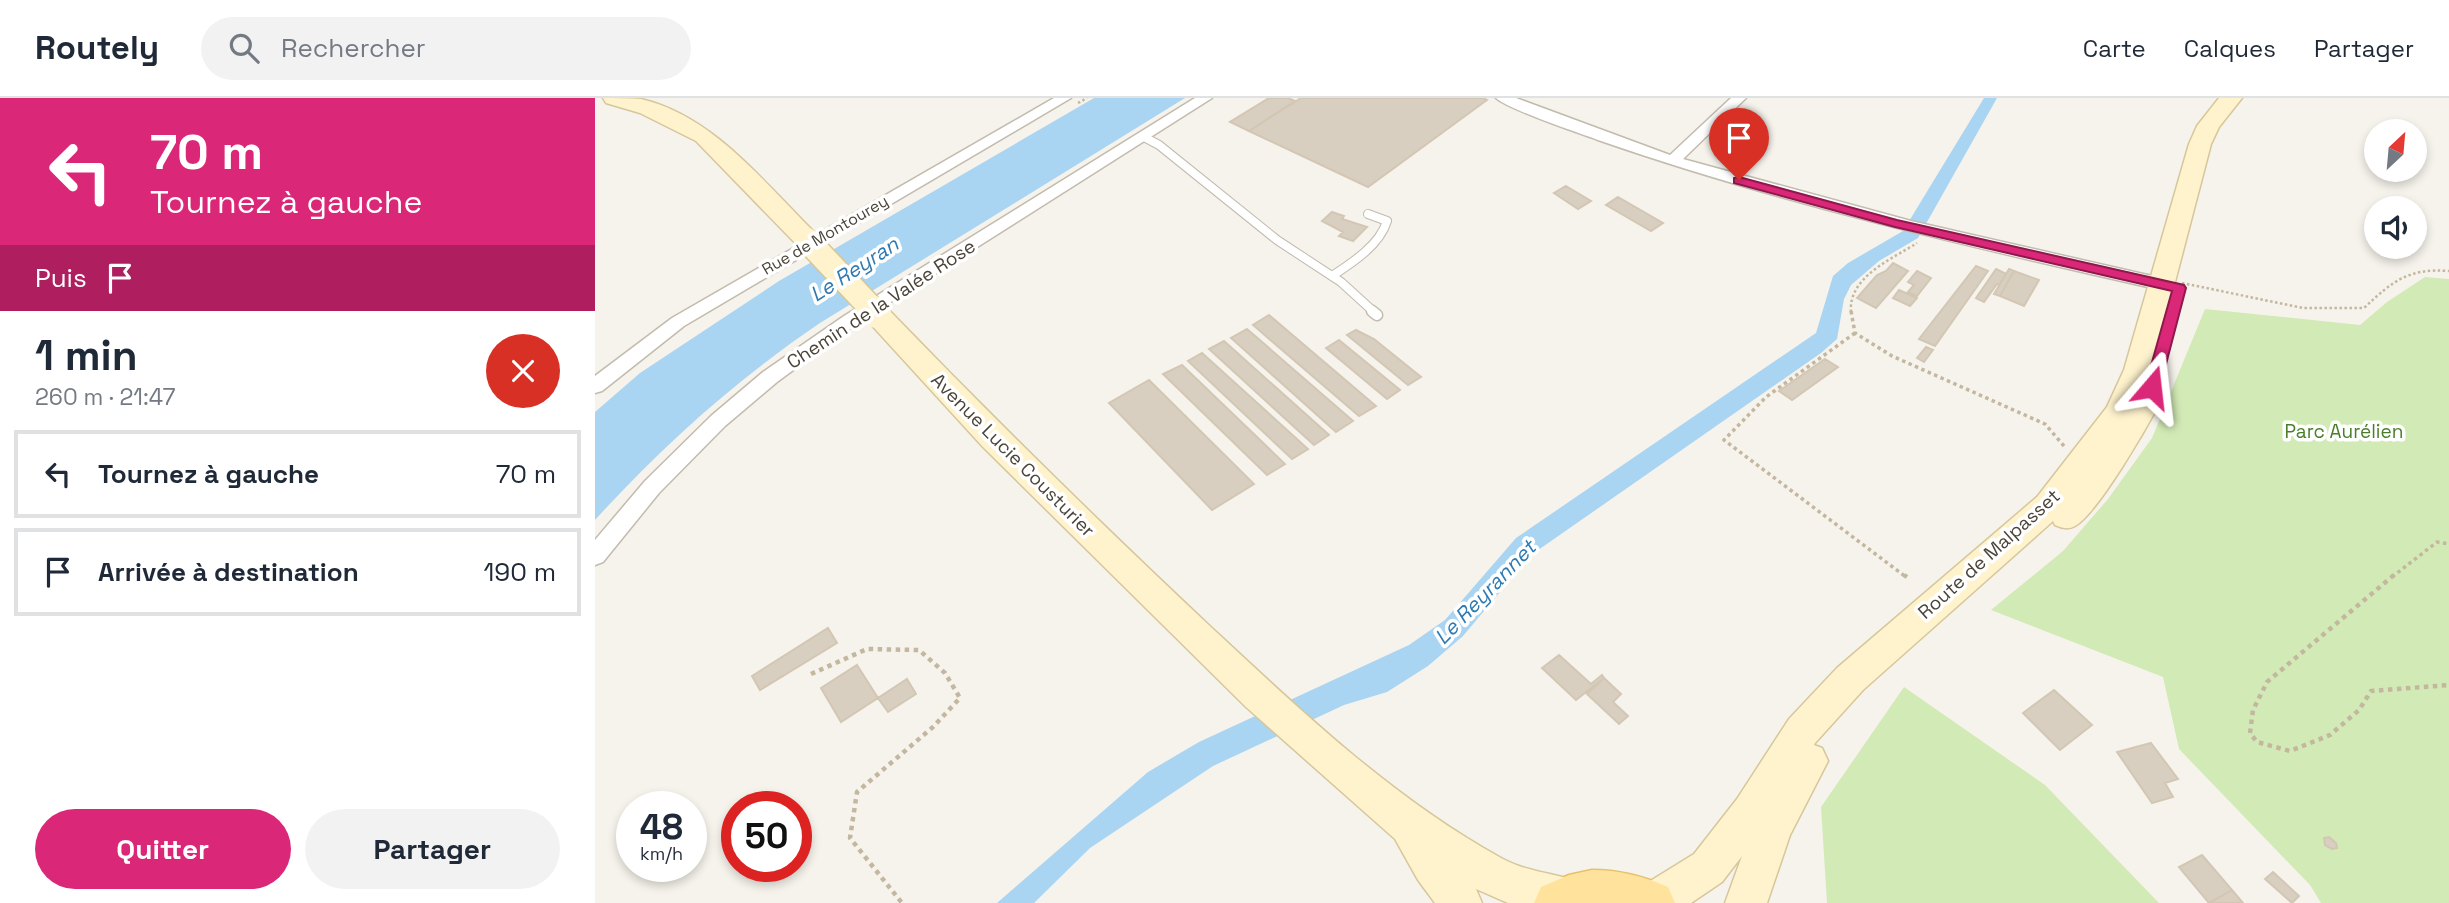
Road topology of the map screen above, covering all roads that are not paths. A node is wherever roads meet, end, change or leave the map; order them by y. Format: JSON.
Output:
{"nodes":[{"id":1,"x":614,"y":98,"type":"edge"},
{"id":2,"x":1064,"y":98,"type":"edge"},
{"id":3,"x":1205,"y":98,"type":"edge"},
{"id":4,"x":1503,"y":98,"type":"edge"},
{"id":5,"x":1739,"y":98,"type":"edge"},
{"id":6,"x":2231,"y":98,"type":"edge"},
{"id":7,"x":2248,"y":98,"type":"edge"},
{"id":8,"x":1526,"y":102,"type":"edge"},
{"id":9,"x":1144,"y":137,"type":"junction"},
{"id":10,"x":1672,"y":160,"type":"junction"},
{"id":11,"x":1368,"y":214,"type":"dead end"},
{"id":12,"x":1332,"y":276,"type":"junction"},
{"id":13,"x":2169,"y":292,"type":"junction"},
{"id":14,"x":1377,"y":315,"type":"dead end"},
{"id":15,"x":595,"y":386,"type":"edge"},
{"id":16,"x":595,"y":556,"type":"edge"},
{"id":17,"x":1944,"y":608,"type":"junction"},
{"id":18,"x":1409,"y":825,"type":"junction"},
{"id":19,"x":1562,"y":900,"type":"edge"},
{"id":20,"x":1461,"y":903,"type":"edge"},
{"id":21,"x":1653,"y":903,"type":"edge"},
{"id":22,"x":1746,"y":903,"type":"edge"}],
"edges":[{"from":1,"to":18,"type":"main road","name":"Avenue Lucie Cousturier","bridge":true},
{"from":2,"to":15,"type":"street","name":"Rue de Montourey"},
{"from":3,"to":9,"type":"street","name":"Chemin de la Valée Rose"},
{"from":4,"to":8,"type":"street"},
{"from":5,"to":10,"type":"street"},
{"from":6,"to":13,"type":"main road","name":"Route de Malpasset"},
{"from":7,"to":13,"type":"main road","name":"Route de Malpasset"},
{"from":8,"to":10,"type":"street"},
{"from":9,"to":12,"type":"lane"},
{"from":9,"to":16,"type":"street","name":"Chemin de la Valée Rose"},
{"from":10,"to":13,"type":"street"},
{"from":11,"to":12,"type":"lane"},
{"from":12,"to":14,"type":"lane"},
{"from":13,"to":17,"type":"main road","name":"Route de Malpasset"},
{"from":13,"to":17,"type":"main road","name":"Route de Malpasset"},
{"from":17,"to":21,"type":"main road","name":"Route de Malpasset"},
{"from":17,"to":22,"type":"main road","name":"Route de Malpasset"},
{"from":18,"to":19,"type":"main road","name":"Avenue Lucie Cousturier"},
{"from":18,"to":20,"type":"main road","name":"Avenue Lucie Cousturier"},
{"from":19,"to":21,"type":"main road"}]}
